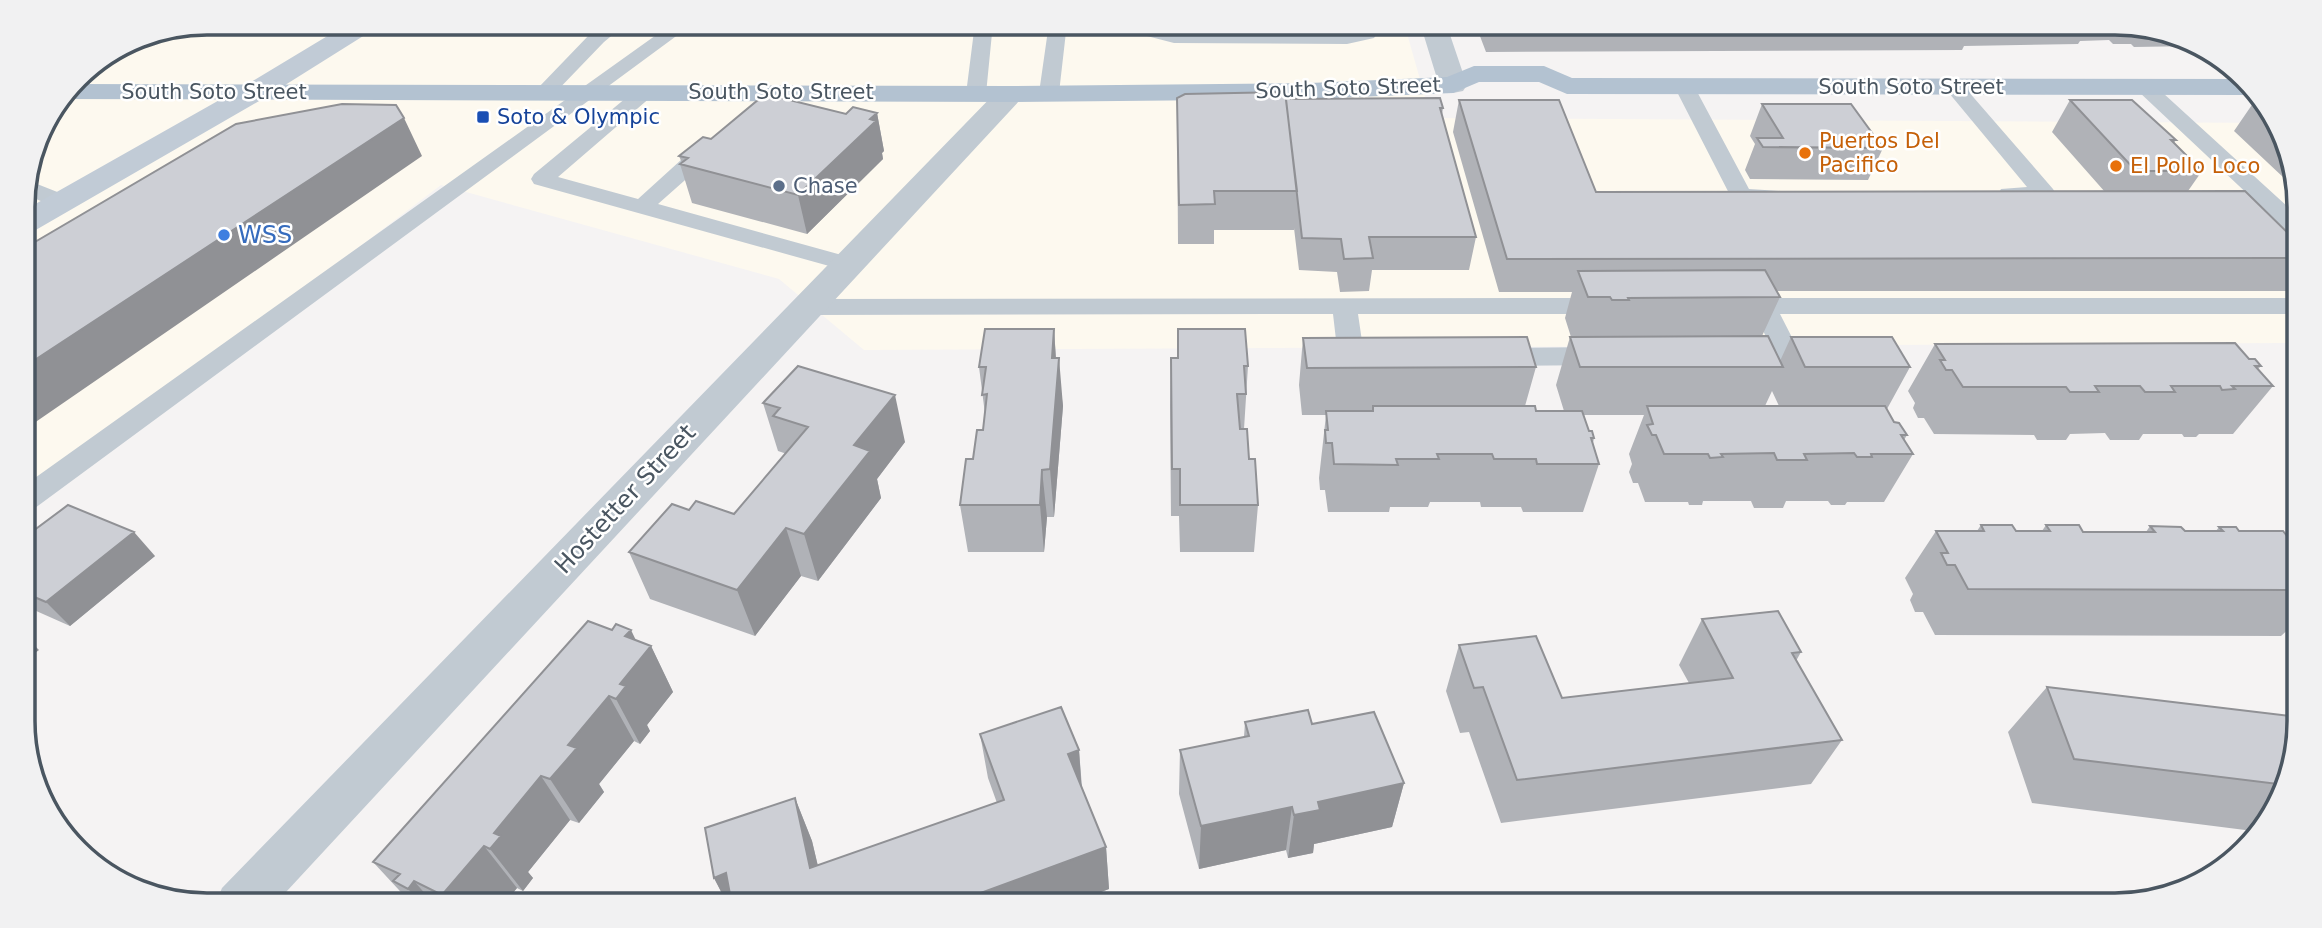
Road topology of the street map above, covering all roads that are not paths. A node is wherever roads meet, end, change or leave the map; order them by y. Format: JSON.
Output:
{"nodes":[{"id":1,"x":348,"y":35,"type":"edge"},
{"id":2,"x":601,"y":35,"type":"edge"},
{"id":3,"x":668,"y":35,"type":"edge"},
{"id":4,"x":986,"y":35,"type":"edge"},
{"id":5,"x":1056,"y":35,"type":"edge"},
{"id":6,"x":1166,"y":35,"type":"edge"},
{"id":7,"x":1364,"y":35,"type":"edge"},
{"id":8,"x":1437,"y":35,"type":"edge"},
{"id":9,"x":1453,"y":85,"type":"junction"},
{"id":10,"x":1684,"y":86,"type":"junction"},
{"id":11,"x":1954,"y":87,"type":"junction"},
{"id":12,"x":2144,"y":87,"type":"junction"},
{"id":13,"x":2238,"y":87,"type":"edge"},
{"id":14,"x":256,"y":91,"type":"junction"},
{"id":15,"x":79,"y":92,"type":"edge"},
{"id":16,"x":545,"y":92,"type":"junction"},
{"id":17,"x":588,"y":92,"type":"junction"},
{"id":18,"x":645,"y":92,"type":"junction"},
{"id":19,"x":771,"y":92,"type":"junction"},
{"id":20,"x":1049,"y":93,"type":"junction"},
{"id":21,"x":993,"y":94,"type":"junction"},
{"id":22,"x":35,"y":191,"type":"edge"},
{"id":23,"x":1990,"y":194,"type":"edge"},
{"id":24,"x":1797,"y":196,"type":"edge"},
{"id":25,"x":62,"y":202,"type":"junction"},
{"id":26,"x":642,"y":207,"type":"junction"},
{"id":27,"x":35,"y":217,"type":"edge"},
{"id":28,"x":2287,"y":219,"type":"edge"},
{"id":29,"x":848,"y":264,"type":"junction"},
{"id":30,"x":1344,"y":306,"type":"junction"},
{"id":31,"x":1629,"y":306,"type":"edge"},
{"id":32,"x":1710,"y":306,"type":"edge"},
{"id":33,"x":1764,"y":306,"type":"junction"},
{"id":34,"x":2287,"y":306,"type":"edge"},
{"id":35,"x":808,"y":307,"type":"junction"},
{"id":36,"x":1625,"y":356,"type":"edge"},
{"id":37,"x":1720,"y":356,"type":"edge"},
{"id":38,"x":1392,"y":357,"type":"edge"},
{"id":39,"x":1474,"y":357,"type":"edge"},
{"id":40,"x":35,"y":493,"type":"edge"},
{"id":41,"x":251,"y":893,"type":"edge"}],
"edges":[{"from":1,"to":14,"type":"main road"},
{"from":2,"to":16,"type":"lane"},
{"from":3,"to":17,"type":"lane"},
{"from":4,"to":21,"type":"lane"},
{"from":5,"to":20,"type":"lane"},
{"from":6,"to":7,"type":"lane"},
{"from":8,"to":9,"type":"street"},
{"from":9,"to":10,"type":"main road","name":"South Soto Street"},
{"from":9,"to":20,"type":"main road","name":"South Soto Street"},
{"from":10,"to":11,"type":"main road","name":"South Soto Street"},
{"from":10,"to":24,"type":"lane"},
{"from":11,"to":12,"type":"main road","name":"South Soto Street"},
{"from":11,"to":23,"type":"lane"},
{"from":12,"to":13,"type":"main road","name":"South Soto Street"},
{"from":12,"to":28,"type":"lane"},
{"from":14,"to":15,"type":"main road","name":"South Soto Street"},
{"from":14,"to":16,"type":"main road","name":"South Soto Street"},
{"from":14,"to":25,"type":"main road"},
{"from":16,"to":17,"type":"main road","name":"South Soto Street"},
{"from":17,"to":18,"type":"main road","name":"South Soto Street"},
{"from":17,"to":40,"type":"lane"},
{"from":18,"to":19,"type":"main road","name":"South Soto Street"},
{"from":18,"to":26,"type":"lane"},
{"from":19,"to":21,"type":"main road","name":"South Soto Street"},
{"from":19,"to":26,"type":"lane"},
{"from":20,"to":21,"type":"main road","name":"South Soto Street"},
{"from":21,"to":29,"type":"street","name":"Hostetter Street"},
{"from":22,"to":25,"type":"lane"},
{"from":25,"to":27,"type":"main road"},
{"from":26,"to":29,"type":"lane"},
{"from":29,"to":35,"type":"street","name":"Hostetter Street"},
{"from":30,"to":31,"type":"lane"},
{"from":30,"to":35,"type":"lane"},
{"from":30,"to":38,"type":"lane"},
{"from":32,"to":33,"type":"lane"},
{"from":33,"to":34,"type":"lane"},
{"from":33,"to":37,"type":"lane"},
{"from":35,"to":41,"type":"street","name":"Hostetter Street"},
{"from":36,"to":39,"type":"lane"}]}
